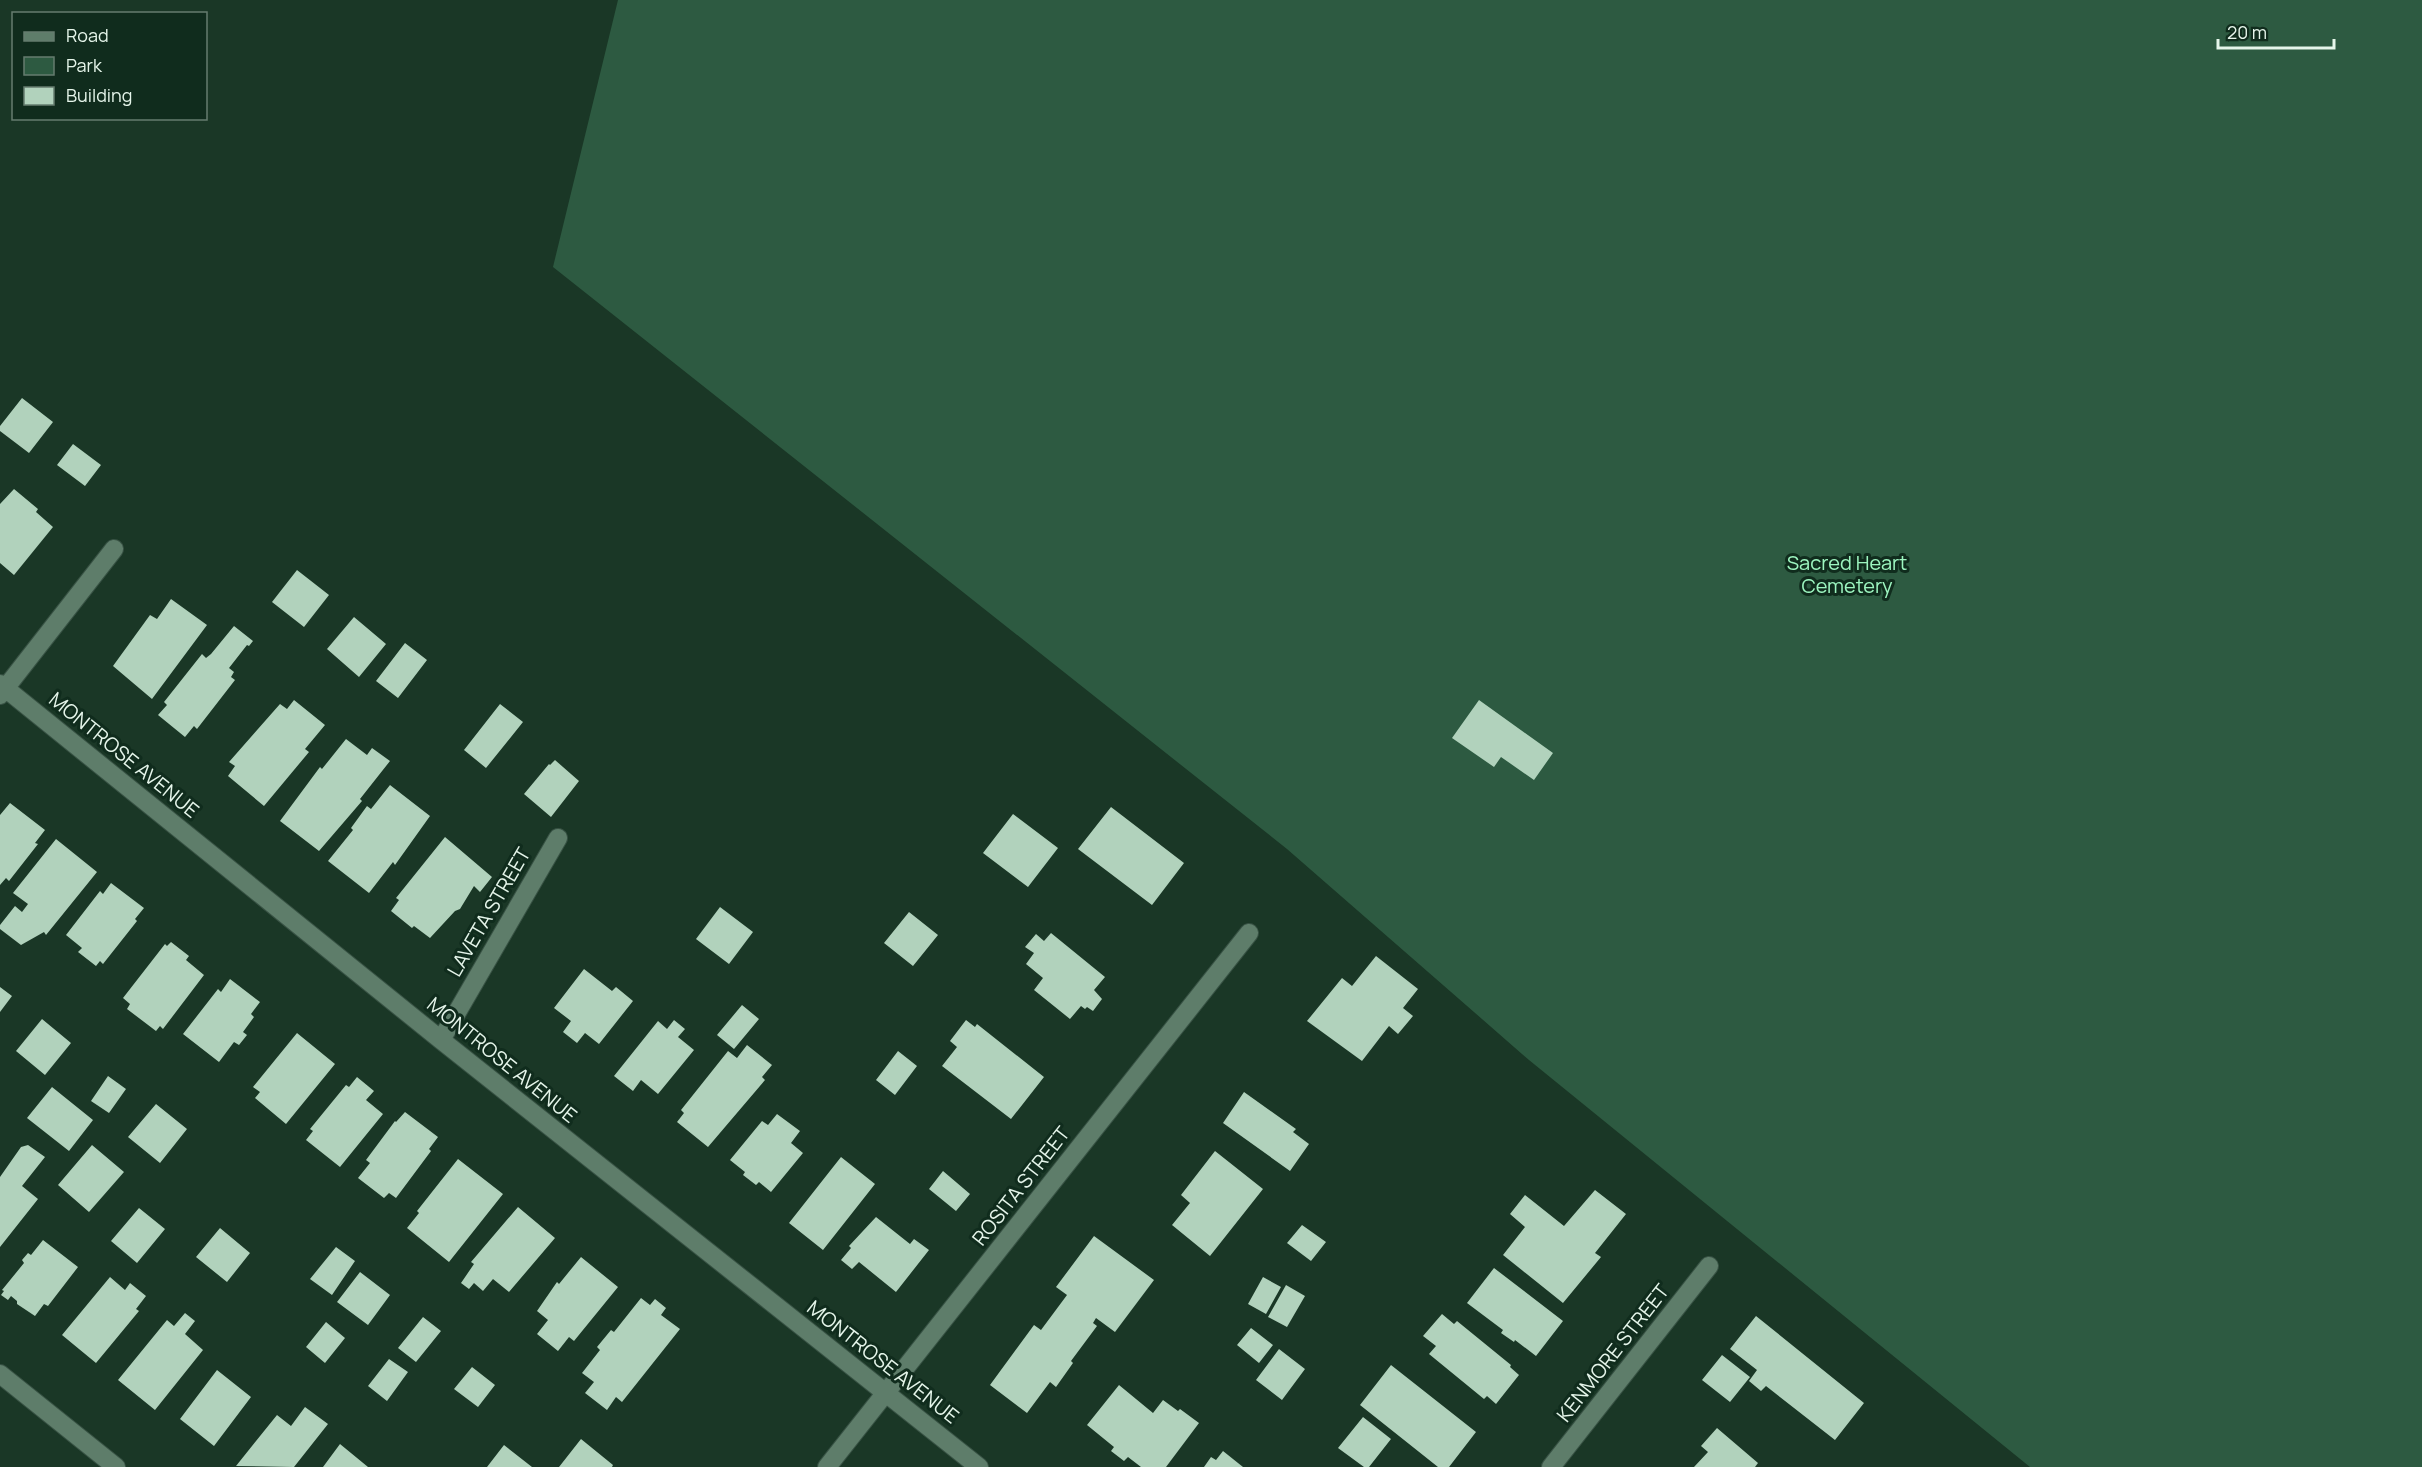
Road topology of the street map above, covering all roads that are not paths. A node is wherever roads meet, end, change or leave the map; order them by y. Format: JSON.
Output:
{"nodes":[{"id":1,"x":114,"y":549,"type":"dead end"},
{"id":2,"x":2,"y":689,"type":"edge"},
{"id":3,"x":558,"y":838,"type":"dead end"},
{"id":4,"x":1249,"y":933,"type":"dead end"},
{"id":5,"x":441,"y":1040,"type":"junction"},
{"id":6,"x":1709,"y":1266,"type":"dead end"},
{"id":7,"x":0,"y":1374,"type":"edge"},
{"id":8,"x":886,"y":1393,"type":"junction"},
{"id":9,"x":116,"y":1467,"type":"edge"},
{"id":10,"x":827,"y":1467,"type":"edge"},
{"id":11,"x":979,"y":1467,"type":"edge"},
{"id":12,"x":1551,"y":1467,"type":"edge"}],
"edges":[{"from":1,"to":2,"type":"street"},
{"from":2,"to":5,"type":"street","name":"MONTROSE AVENUE"},
{"from":3,"to":5,"type":"street","name":"LAVETA STREET"},
{"from":4,"to":8,"type":"street","name":"ROSITA STREET"},
{"from":5,"to":8,"type":"street","name":"MONTROSE AVENUE"},
{"from":6,"to":12,"type":"street","name":"KENMORE STREET"},
{"from":7,"to":9,"type":"street"},
{"from":8,"to":10,"type":"street","name":"ROSITA STREET"},
{"from":8,"to":11,"type":"street","name":"MONTROSE AVENUE"}]}
